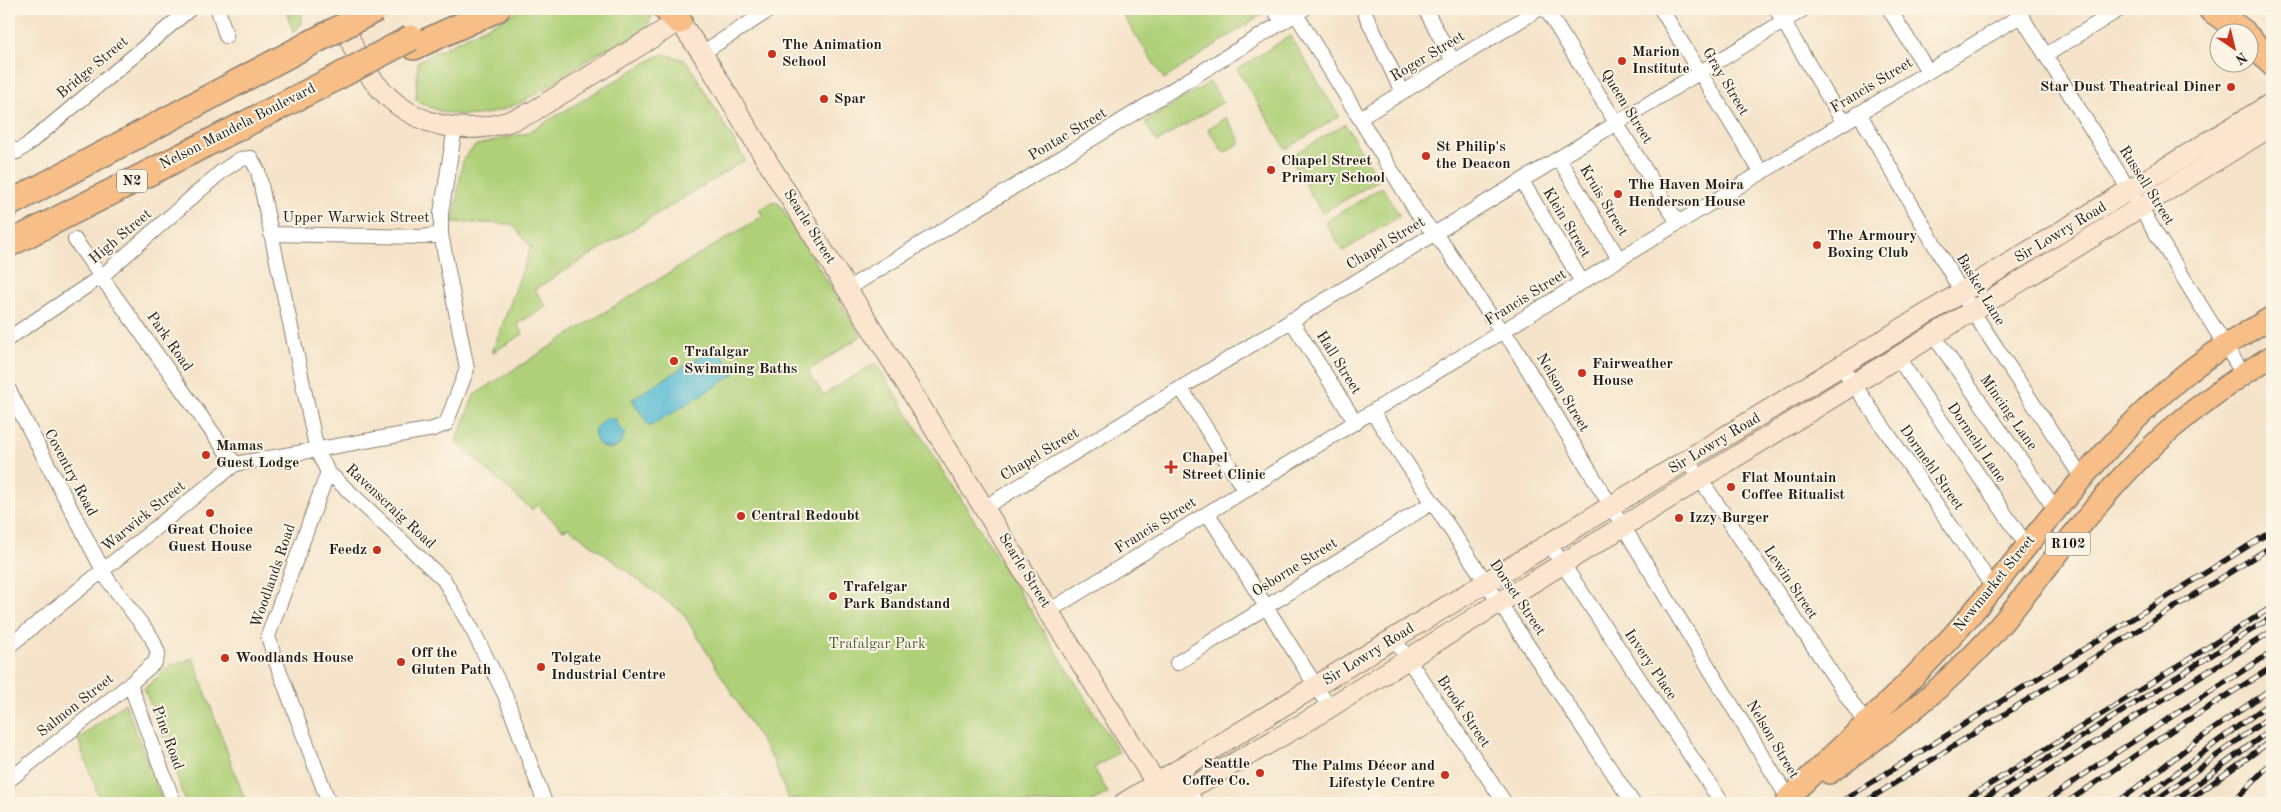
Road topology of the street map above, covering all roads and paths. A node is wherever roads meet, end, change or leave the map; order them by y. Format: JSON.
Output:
{"nodes":[{"id":1,"x":190,"y":9,"type":"edge"},
{"id":2,"x":218,"y":9,"type":"edge"},
{"id":3,"x":346,"y":9,"type":"edge"},
{"id":4,"x":351,"y":9,"type":"edge"},
{"id":5,"x":376,"y":9,"type":"edge"},
{"id":6,"x":466,"y":9,"type":"edge"},
{"id":7,"x":497,"y":9,"type":"edge"},
{"id":8,"x":771,"y":9,"type":"edge"},
{"id":9,"x":1274,"y":9,"type":"edge"},
{"id":10,"x":1363,"y":9,"type":"edge"},
{"id":11,"x":1425,"y":9,"type":"edge"},
{"id":12,"x":1539,"y":9,"type":"edge"},
{"id":13,"x":1546,"y":9,"type":"edge"},
{"id":14,"x":1661,"y":9,"type":"edge"},
{"id":15,"x":1776,"y":9,"type":"edge"},
{"id":16,"x":1804,"y":9,"type":"edge"},
{"id":17,"x":1889,"y":9,"type":"edge"},
{"id":18,"x":2120,"y":9,"type":"edge"},
{"id":19,"x":2212,"y":9,"type":"edge"},
{"id":20,"x":1300,"y":11,"type":"edge"},
{"id":21,"x":2020,"y":11,"type":"edge"},
{"id":22,"x":674,"y":13,"type":"edge"},
{"id":23,"x":1282,"y":22,"type":"junction"},
{"id":24,"x":1784,"y":22,"type":"junction"},
{"id":25,"x":2230,"y":22,"type":"edge"},
{"id":26,"x":226,"y":36,"type":"dead end"},
{"id":27,"x":309,"y":39,"type":"junction"},
{"id":28,"x":412,"y":42,"type":"junction"},
{"id":29,"x":2258,"y":48,"type":"edge"},
{"id":30,"x":702,"y":53,"type":"junction"},
{"id":31,"x":2046,"y":55,"type":"junction"},
{"id":32,"x":1453,"y":61,"type":"junction"},
{"id":33,"x":2272,"y":63,"type":"edge"},
{"id":34,"x":1928,"y":71,"type":"junction"},
{"id":35,"x":1700,"y":73,"type":"junction"},
{"id":36,"x":1402,"y":92,"type":"junction"},
{"id":37,"x":2272,"y":104,"type":"edge"},
{"id":38,"x":1858,"y":113,"type":"junction"},
{"id":39,"x":1360,"y":118,"type":"junction"},
{"id":40,"x":1843,"y":122,"type":"junction"},
{"id":41,"x":1617,"y":123,"type":"junction"},
{"id":42,"x":2272,"y":126,"type":"edge"},
{"id":43,"x":455,"y":128,"type":"junction"},
{"id":44,"x":13,"y":149,"type":"edge"},
{"id":45,"x":251,"y":158,"type":"joint"},
{"id":46,"x":1559,"y":159,"type":"junction"},
{"id":47,"x":1761,"y":172,"type":"junction"},
{"id":48,"x":1522,"y":181,"type":"junction"},
{"id":49,"x":2135,"y":199,"type":"junction"},
{"id":50,"x":9,"y":204,"type":"edge"},
{"id":51,"x":1678,"y":223,"type":"junction"},
{"id":52,"x":271,"y":234,"type":"junction"},
{"id":53,"x":441,"y":234,"type":"junction"},
{"id":54,"x":1433,"y":234,"type":"junction"},
{"id":55,"x":75,"y":240,"type":"dead end"},
{"id":56,"x":9,"y":244,"type":"edge"},
{"id":57,"x":1619,"y":259,"type":"junction"},
{"id":58,"x":102,"y":276,"type":"junction"},
{"id":59,"x":1582,"y":282,"type":"junction"},
{"id":60,"x":848,"y":288,"type":"junction"},
{"id":61,"x":1963,"y":293,"type":"junction"},
{"id":62,"x":1973,"y":312,"type":"junction"},
{"id":63,"x":2272,"y":317,"type":"edge"},
{"id":64,"x":1292,"y":320,"type":"junction"},
{"id":65,"x":1503,"y":331,"type":"junction"},
{"id":66,"x":1934,"y":336,"type":"junction"},
{"id":67,"x":9,"y":338,"type":"edge"},
{"id":68,"x":2226,"y":346,"type":"junction"},
{"id":69,"x":2272,"y":356,"type":"edge"},
{"id":70,"x":1898,"y":358,"type":"junction"},
{"id":71,"x":1842,"y":367,"type":"junction"},
{"id":72,"x":2243,"y":374,"type":"junction"},
{"id":73,"x":1854,"y":385,"type":"junction"},
{"id":74,"x":1181,"y":388,"type":"junction"},
{"id":75,"x":9,"y":390,"type":"edge"},
{"id":76,"x":1373,"y":413,"type":"junction"},
{"id":77,"x":1356,"y":423,"type":"junction"},
{"id":78,"x":317,"y":451,"type":"junction"},
{"id":79,"x":1688,"y":461,"type":"junction"},
{"id":80,"x":235,"y":464,"type":"junction"},
{"id":81,"x":328,"y":472,"type":"junction"},
{"id":82,"x":2082,"y":478,"type":"junction"},
{"id":83,"x":1700,"y":479,"type":"junction"},
{"id":84,"x":1245,"y":491,"type":"junction"},
{"id":85,"x":1433,"y":502,"type":"junction"},
{"id":86,"x":985,"y":507,"type":"junction"},
{"id":87,"x":1612,"y":507,"type":"junction"},
{"id":88,"x":2055,"y":509,"type":"junction"},
{"id":89,"x":1208,"y":514,"type":"junction"},
{"id":90,"x":1624,"y":526,"type":"junction"},
{"id":91,"x":1550,"y":545,"type":"junction"},
{"id":92,"x":2026,"y":546,"type":"junction"},
{"id":93,"x":1563,"y":564,"type":"junction"},
{"id":94,"x":103,"y":570,"type":"junction"},
{"id":95,"x":1488,"y":583,"type":"junction"},
{"id":96,"x":1993,"y":587,"type":"junction"},
{"id":97,"x":1500,"y":602,"type":"junction"},
{"id":98,"x":1266,"y":605,"type":"junction"},
{"id":99,"x":1049,"y":611,"type":"junction"},
{"id":100,"x":11,"y":639,"type":"edge"},
{"id":101,"x":1395,"y":640,"type":"junction"},
{"id":102,"x":158,"y":652,"type":"joint"},
{"id":103,"x":1408,"y":659,"type":"junction"},
{"id":104,"x":1177,"y":663,"type":"dead end"},
{"id":105,"x":130,"y":684,"type":"junction"},
{"id":106,"x":1317,"y":688,"type":"junction"},
{"id":107,"x":1329,"y":707,"type":"junction"},
{"id":108,"x":1866,"y":724,"type":"junction"},
{"id":109,"x":9,"y":780,"type":"edge"},
{"id":110,"x":1188,"y":788,"type":"edge"},
{"id":111,"x":1160,"y":796,"type":"edge"},
{"id":112,"x":1785,"y":801,"type":"edge"},
{"id":113,"x":174,"y":803,"type":"edge"},
{"id":114,"x":330,"y":803,"type":"edge"},
{"id":115,"x":545,"y":803,"type":"edge"},
{"id":116,"x":1124,"y":803,"type":"edge"},
{"id":117,"x":1505,"y":803,"type":"edge"},
{"id":118,"x":1632,"y":803,"type":"edge"},
{"id":119,"x":1722,"y":803,"type":"edge"}],
"edges":[{"from":1,"to":44,"type":"street","name":"Bridge Street"},
{"from":2,"to":26,"type":"street"},
{"from":3,"to":43,"type":"main road","name":"Searle Street"},
{"from":4,"to":27,"type":"highway"},
{"from":5,"to":27,"type":"highway","number":"N2","bridge":true},
{"from":6,"to":28,"type":"highway","name":"Nelson Mandela Boulevard","number":"N2"},
{"from":7,"to":28,"type":"highway"},
{"from":8,"to":30,"type":"street"},
{"from":9,"to":23,"type":"street"},
{"from":10,"to":36,"type":"street"},
{"from":11,"to":32,"type":"street"},
{"from":12,"to":32,"type":"street","name":"Roger Street"},
{"from":13,"to":41,"type":"street","name":"Queen Street"},
{"from":14,"to":35,"type":"street","name":"Gray Street"},
{"from":15,"to":24,"type":"street"},
{"from":16,"to":24,"type":"street","name":"Chapel Street"},
{"from":17,"to":34,"type":"street"},
{"from":18,"to":31,"type":"street"},
{"from":19,"to":25,"type":"highway"},
{"from":20,"to":23,"type":"street","name":"Pontac Street"},
{"from":20,"to":39,"type":"street","name":"Nelson Street"},
{"from":21,"to":31,"type":"street","name":"Russell Street"},
{"from":21,"to":34,"type":"street","name":"Francis Street"},
{"from":22,"to":30,"type":"main road","name":"Searle Street"},
{"from":22,"to":43,"type":"main road","name":"Searle Street"},
{"from":23,"to":60,"type":"street","name":"Pontac Street"},
{"from":24,"to":35,"type":"street","name":"Chapel Street"},
{"from":24,"to":40,"type":"street"},
{"from":27,"to":50,"type":"highway","number":"N2"},
{"from":28,"to":56,"type":"highway","name":"Nelson Mandela Boulevard","number":"N2","bridge":true},
{"from":29,"to":33,"type":"highway"},
{"from":30,"to":60,"type":"main road","name":"Searle Street"},
{"from":31,"to":49,"type":"street","name":"Russell Street"},
{"from":32,"to":36,"type":"street","name":"Roger Street"},
{"from":34,"to":38,"type":"street","name":"Francis Street"},
{"from":35,"to":41,"type":"street","name":"Chapel Street"},
{"from":35,"to":47,"type":"street","name":"Gray Street"},
{"from":36,"to":39,"type":"street","name":"Roger Street"},
{"from":37,"to":49,"type":"main road","name":"Sir Lowry Road"},
{"from":38,"to":40,"type":"street","name":"Francis Street"},
{"from":38,"to":61,"type":"street","name":"Basket Lane"},
{"from":39,"to":54,"type":"street","name":"Nelson Street"},
{"from":40,"to":47,"type":"street","name":"Francis Street"},
{"from":41,"to":46,"type":"street","name":"Chapel Street"},
{"from":41,"to":51,"type":"street","name":"Queen Street"},
{"from":42,"to":49,"type":"main road","name":"Sir Lowry Road"},
{"from":43,"to":53,"type":"street","name":"Upper Warwick Street"},
{"from":45,"to":52,"type":"street","name":"Ravenscraig Road"},
{"from":45,"to":58,"type":"street","name":"High Street"},
{"from":46,"to":48,"type":"street","name":"Chapel Street"},
{"from":46,"to":57,"type":"street","name":"Kruis Street"},
{"from":47,"to":51,"type":"street","name":"Francis Street"},
{"from":48,"to":54,"type":"street","name":"Chapel Street"},
{"from":48,"to":59,"type":"street","name":"Klein Street"},
{"from":49,"to":61,"type":"main road","name":"Sir Lowry Road"},
{"from":49,"to":62,"type":"main road","name":"Sir Lowry Road"},
{"from":49,"to":68,"type":"street","name":"Russell Street"},
{"from":51,"to":57,"type":"street","name":"Francis Street"},
{"from":52,"to":53,"type":"street","name":"Upper Warwick Street"},
{"from":52,"to":78,"type":"street","name":"Ravenscraig Road"},
{"from":53,"to":78,"type":"street","name":"Upper Warwick Street"},
{"from":54,"to":64,"type":"street","name":"Chapel Street"},
{"from":54,"to":65,"type":"street","name":"Nelson Street"},
{"from":55,"to":58,"type":"street","name":"Park Road"},
{"from":57,"to":59,"type":"street","name":"Francis Street"},
{"from":58,"to":67,"type":"street","name":"High Street"},
{"from":58,"to":80,"type":"street","name":"Park Road"},
{"from":59,"to":65,"type":"street","name":"Francis Street"},
{"from":60,"to":86,"type":"main road","name":"Searle Street"},
{"from":61,"to":62,"type":"street","name":"Basket Lane"},
{"from":61,"to":71,"type":"main road","name":"Sir Lowry Road"},
{"from":62,"to":66,"type":"main road","name":"Sir Lowry Road"},
{"from":62,"to":82,"type":"street","name":"Basket Lane"},
{"from":63,"to":68,"type":"main road","name":"Newmarket Street","number":"R102"},
{"from":64,"to":74,"type":"street","name":"Chapel Street"},
{"from":64,"to":77,"type":"street","name":"Hall Street"},
{"from":65,"to":76,"type":"street","name":"Francis Street"},
{"from":65,"to":87,"type":"street","name":"Nelson Street"},
{"from":66,"to":70,"type":"main road","name":"Sir Lowry Road"},
{"from":66,"to":88,"type":"street","name":"Mincing Lane"},
{"from":68,"to":72,"type":"street","name":"Russell Street"},
{"from":68,"to":82,"type":"main road","name":"Newmarket Street","number":"R102"},
{"from":69,"to":72,"type":"main road","name":"Newmarket Street","number":"R102"},
{"from":70,"to":73,"type":"main road","name":"Sir Lowry Road"},
{"from":70,"to":92,"type":"street","name":"Dormehl Lane"},
{"from":71,"to":73,"type":"street","name":"Dormehl Street"},
{"from":71,"to":79,"type":"main road","name":"Sir Lowry Road"},
{"from":72,"to":112,"type":"main road","name":"Newmarket Street","number":"R102"},
{"from":73,"to":83,"type":"main road","name":"Sir Lowry Road"},
{"from":73,"to":96,"type":"street","name":"Dormehl Street"},
{"from":74,"to":84,"type":"street"},
{"from":74,"to":86,"type":"street","name":"Chapel Street"},
{"from":75,"to":94,"type":"street","name":"Coventry Road"},
{"from":76,"to":77,"type":"street","name":"Francis Street"},
{"from":76,"to":85,"type":"street","name":"Dorset Street"},
{"from":77,"to":84,"type":"street","name":"Francis Street"},
{"from":78,"to":80,"type":"street","name":"Warwick Street"},
{"from":78,"to":81,"type":"street","name":"Ravenscraig Road"},
{"from":79,"to":83,"type":"street","name":"Lewin Street"},
{"from":79,"to":87,"type":"main road","name":"Sir Lowry Road"},
{"from":80,"to":94,"type":"street","name":"Warwick Street"},
{"from":81,"to":114,"type":"street","name":"Woodlands Road"},
{"from":81,"to":115,"type":"street","name":"Ravenscraig Road"},
{"from":82,"to":88,"type":"main road","name":"Newmarket Street","number":"R102"},
{"from":83,"to":90,"type":"main road","name":"Sir Lowry Road"},
{"from":83,"to":108,"type":"street","name":"Lewin Street"},
{"from":84,"to":89,"type":"street","name":"Francis Street"},
{"from":85,"to":95,"type":"street","name":"Dorset Street"},
{"from":85,"to":98,"type":"street","name":"Osborne Street"},
{"from":86,"to":99,"type":"main road","name":"Searle Street"},
{"from":87,"to":90,"type":"street","name":"Nelson Street"},
{"from":87,"to":91,"type":"main road","name":"Sir Lowry Road"},
{"from":88,"to":92,"type":"main road","name":"Newmarket Street","number":"R102"},
{"from":89,"to":98,"type":"street"},
{"from":89,"to":99,"type":"street","name":"Francis Street"},
{"from":90,"to":93,"type":"main road","name":"Sir Lowry Road"},
{"from":90,"to":112,"type":"street","name":"Nelson Street"},
{"from":91,"to":93,"type":"street","name":"Invery Place"},
{"from":91,"to":95,"type":"main road","name":"Sir Lowry Road"},
{"from":92,"to":96,"type":"main road","name":"Newmarket Street","number":"R102"},
{"from":93,"to":97,"type":"main road","name":"Sir Lowry Road"},
{"from":93,"to":119,"type":"street","name":"Invery Place"},
{"from":94,"to":100,"type":"street","name":"Warwick Street"},
{"from":94,"to":102,"type":"street","name":"Coventry Road"},
{"from":95,"to":97,"type":"street","name":"Dorset Street"},
{"from":95,"to":101,"type":"main road","name":"Sir Lowry Road"},
{"from":96,"to":108,"type":"main road","name":"Newmarket Street","number":"R102"},
{"from":97,"to":103,"type":"main road","name":"Sir Lowry Road"},
{"from":97,"to":118,"type":"street","name":"Dorset Street"},
{"from":98,"to":104,"type":"street","name":"Osborne Street"},
{"from":98,"to":106,"type":"street"},
{"from":99,"to":111,"type":"main road","name":"Searle Street"},
{"from":101,"to":103,"type":"street","name":"Brook Street"},
{"from":101,"to":106,"type":"main road","name":"Sir Lowry Road"},
{"from":102,"to":105,"type":"street","name":"Salmon Street"},
{"from":103,"to":107,"type":"main road","name":"Sir Lowry Road"},
{"from":103,"to":117,"type":"street","name":"Brook Street"},
{"from":105,"to":109,"type":"street","name":"Salmon Street"},
{"from":105,"to":113,"type":"street","name":"Pine Road"},
{"from":106,"to":107,"type":"street"},
{"from":106,"to":110,"type":"main road","name":"Sir Lowry Road"},
{"from":107,"to":110,"type":"main road","name":"Sir Lowry Road"},
{"from":108,"to":112,"type":"main road","name":"Newmarket Street","number":"R102"},
{"from":110,"to":111,"type":"main road"},
{"from":111,"to":116,"type":"main road"}]}
